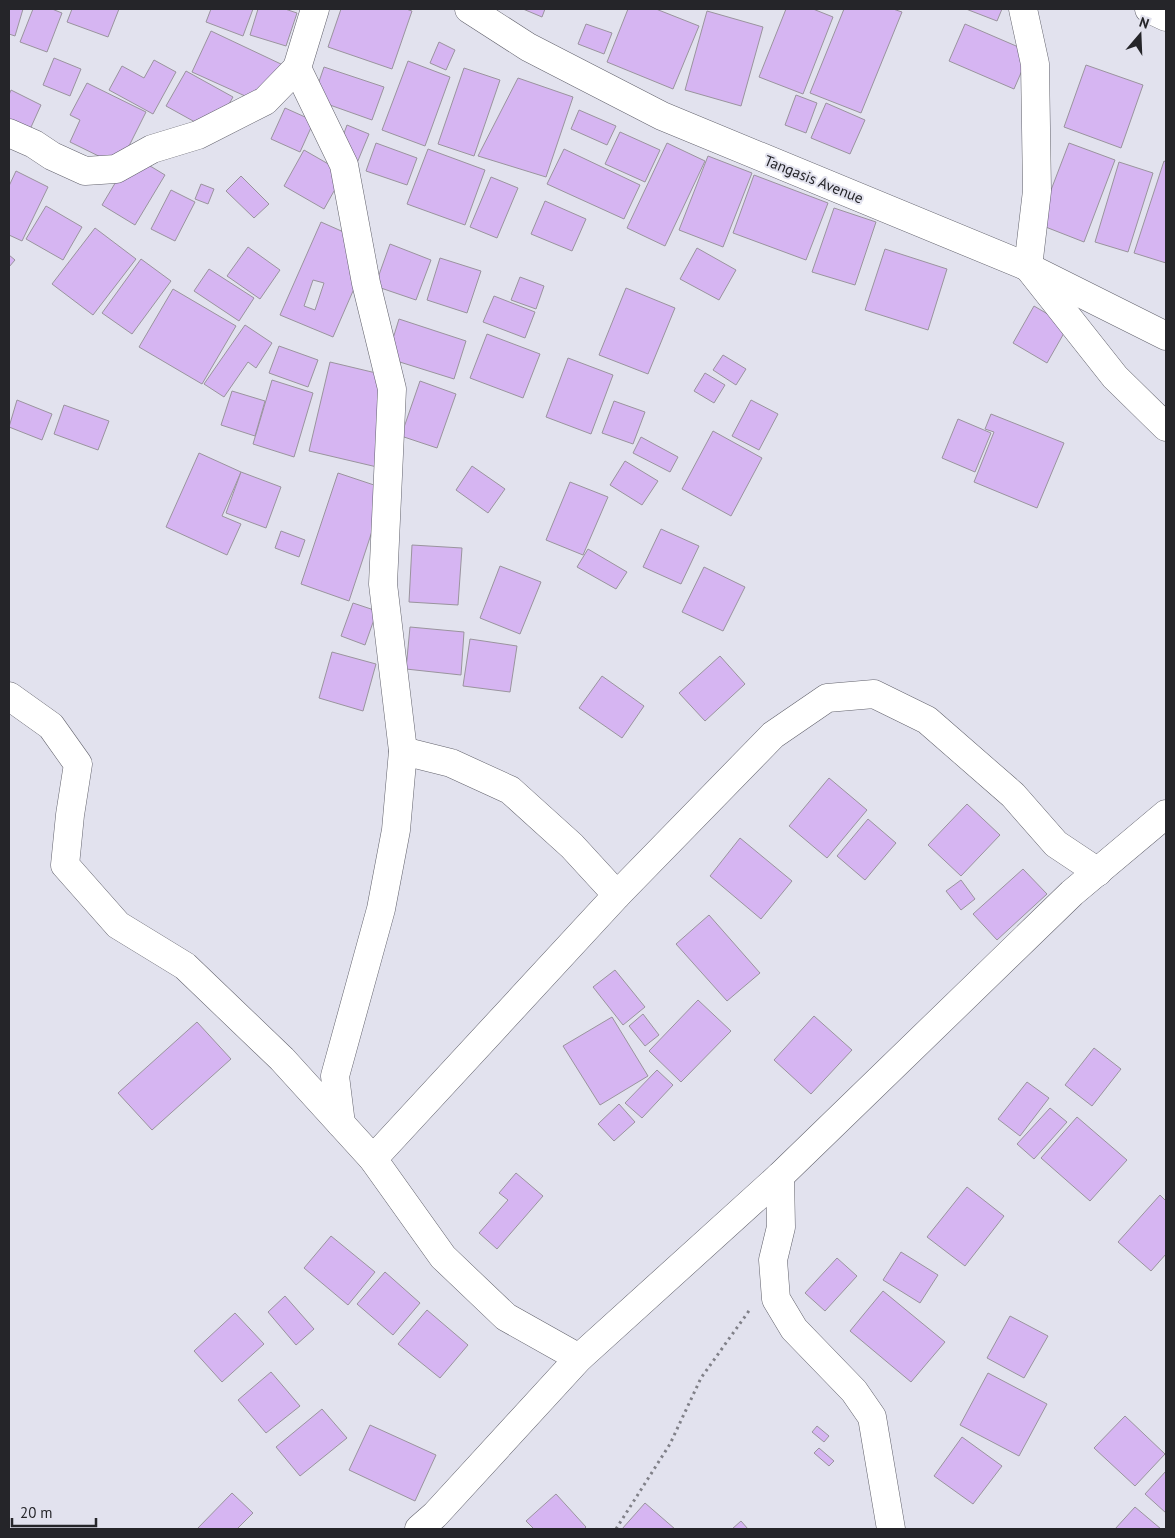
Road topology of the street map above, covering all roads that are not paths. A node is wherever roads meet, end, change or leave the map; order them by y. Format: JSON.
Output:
{"nodes":[{"id":1,"x":315,"y":9,"type":"edge"},
{"id":2,"x":469,"y":9,"type":"edge"},
{"id":3,"x":1023,"y":9,"type":"edge"},
{"id":4,"x":1150,"y":9,"type":"edge"},
{"id":5,"x":1166,"y":17,"type":"edge"},
{"id":6,"x":296,"y":68,"type":"junction"},
{"id":7,"x":9,"y":133,"type":"edge"},
{"id":8,"x":1028,"y":267,"type":"junction"},
{"id":9,"x":1166,"y":336,"type":"edge"},
{"id":10,"x":1166,"y":427,"type":"edge"},
{"id":11,"x":9,"y":696,"type":"edge"},
{"id":12,"x":403,"y":750,"type":"junction"},
{"id":13,"x":1166,"y":814,"type":"edge"},
{"id":14,"x":1098,"y":872,"type":"junction"},
{"id":15,"x":617,"y":894,"type":"junction"},
{"id":16,"x":342,"y":1124,"type":"junction"},
{"id":17,"x":373,"y":1159,"type":"junction"},
{"id":18,"x":780,"y":1176,"type":"junction"},
{"id":19,"x":579,"y":1358,"type":"junction"},
{"id":20,"x":419,"y":1529,"type":"edge"},
{"id":21,"x":891,"y":1529,"type":"edge"}],
"edges":[{"from":1,"to":6,"type":"street"},
{"from":2,"to":8,"type":"street","name":"Tangasis Avenue"},
{"from":3,"to":8,"type":"street"},
{"from":4,"to":5,"type":"street"},
{"from":6,"to":7,"type":"street"},
{"from":6,"to":12,"type":"street"},
{"from":8,"to":9,"type":"street","name":"Tangasis Avenue"},
{"from":8,"to":10,"type":"street"},
{"from":11,"to":16,"type":"street"},
{"from":12,"to":15,"type":"street"},
{"from":12,"to":16,"type":"street"},
{"from":13,"to":14,"type":"street"},
{"from":14,"to":15,"type":"street"},
{"from":14,"to":18,"type":"street"},
{"from":15,"to":17,"type":"street"},
{"from":16,"to":17,"type":"street"},
{"from":17,"to":19,"type":"street"},
{"from":18,"to":19,"type":"street"},
{"from":18,"to":21,"type":"street"},
{"from":19,"to":20,"type":"street"}]}
